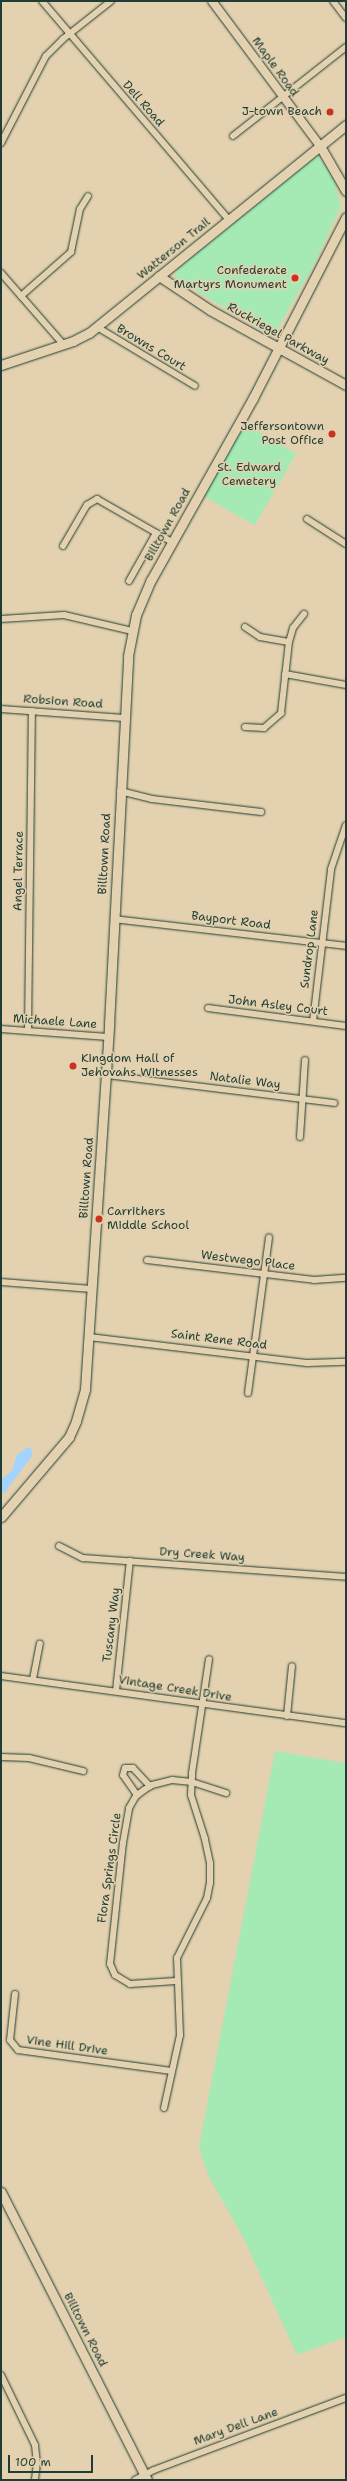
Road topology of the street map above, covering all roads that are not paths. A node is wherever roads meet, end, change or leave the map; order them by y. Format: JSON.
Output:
{"nodes":[{"id":1,"x":42,"y":1,"type":"edge"},
{"id":2,"x":111,"y":1,"type":"edge"},
{"id":3,"x":212,"y":1,"type":"edge"},
{"id":4,"x":333,"y":1,"type":"edge"},
{"id":5,"x":346,"y":18,"type":"edge"},
{"id":6,"x":69,"y":34,"type":"junction"},
{"id":7,"x":346,"y":47,"type":"edge"},
{"id":8,"x":283,"y":98,"type":"junction"},
{"id":9,"x":346,"y":125,"type":"edge"},
{"id":10,"x":233,"y":136,"type":"dead end"},
{"id":11,"x":1,"y":143,"type":"edge"},
{"id":12,"x":320,"y":146,"type":"junction"},
{"id":13,"x":346,"y":191,"type":"edge"},
{"id":14,"x":88,"y":196,"type":"dead end"},
{"id":15,"x":346,"y":217,"type":"edge"},
{"id":16,"x":229,"y":220,"type":"junction"},
{"id":17,"x":1,"y":273,"type":"edge"},
{"id":18,"x":159,"y":276,"type":"junction"},
{"id":19,"x":21,"y":296,"type":"junction"},
{"id":20,"x":97,"y":327,"type":"junction"},
{"id":21,"x":63,"y":344,"type":"junction"},
{"id":22,"x":279,"y":348,"type":"junction"},
{"id":23,"x":1,"y":365,"type":"edge"},
{"id":24,"x":346,"y":385,"type":"edge"},
{"id":25,"x":195,"y":386,"type":"dead end"},
{"id":26,"x":307,"y":519,"type":"dead end"},
{"id":27,"x":156,"y":533,"type":"junction"},
{"id":28,"x":172,"y":542,"type":"junction"},
{"id":29,"x":346,"y":544,"type":"edge"},
{"id":30,"x":63,"y":546,"type":"dead end"},
{"id":31,"x":129,"y":581,"type":"dead end"},
{"id":32,"x":304,"y":614,"type":"dead end"},
{"id":33,"x":1,"y":619,"type":"edge"},
{"id":34,"x":245,"y":627,"type":"dead end"},
{"id":35,"x":132,"y":631,"type":"junction"},
{"id":36,"x":289,"y":642,"type":"junction"},
{"id":37,"x":285,"y":674,"type":"junction"},
{"id":38,"x":346,"y":685,"type":"edge"},
{"id":39,"x":1,"y":709,"type":"edge"},
{"id":40,"x":32,"y":711,"type":"junction"},
{"id":41,"x":124,"y":718,"type":"junction"},
{"id":42,"x":245,"y":727,"type":"dead end"},
{"id":43,"x":120,"y":791,"type":"junction"},
{"id":44,"x":261,"y":812,"type":"dead end"},
{"id":45,"x":346,"y":826,"type":"edge"},
{"id":46,"x":114,"y":919,"type":"junction"},
{"id":47,"x":322,"y":943,"type":"junction"},
{"id":48,"x":346,"y":946,"type":"edge"},
{"id":49,"x":208,"y":1008,"type":"dead end"},
{"id":50,"x":313,"y":1021,"type":"junction"},
{"id":51,"x":346,"y":1026,"type":"edge"},
{"id":52,"x":1,"y":1029,"type":"edge"},
{"id":53,"x":28,"y":1031,"type":"junction"},
{"id":54,"x":108,"y":1037,"type":"junction"},
{"id":55,"x":305,"y":1060,"type":"dead end"},
{"id":56,"x":106,"y":1074,"type":"junction"},
{"id":57,"x":302,"y":1098,"type":"junction"},
{"id":58,"x":334,"y":1103,"type":"dead end"},
{"id":59,"x":300,"y":1137,"type":"dead end"},
{"id":60,"x":269,"y":1238,"type":"dead end"},
{"id":61,"x":147,"y":1260,"type":"dead end"},
{"id":62,"x":264,"y":1274,"type":"junction"},
{"id":63,"x":346,"y":1278,"type":"edge"},
{"id":64,"x":1,"y":1282,"type":"edge"},
{"id":65,"x":92,"y":1289,"type":"junction"},
{"id":66,"x":89,"y":1337,"type":"junction"},
{"id":67,"x":254,"y":1356,"type":"junction"},
{"id":68,"x":346,"y":1362,"type":"edge"},
{"id":69,"x":248,"y":1393,"type":"dead end"},
{"id":70,"x":1,"y":1516,"type":"edge"},
{"id":71,"x":59,"y":1546,"type":"dead end"},
{"id":72,"x":130,"y":1561,"type":"junction"},
{"id":73,"x":346,"y":1577,"type":"edge"},
{"id":74,"x":40,"y":1644,"type":"dead end"},
{"id":75,"x":209,"y":1659,"type":"dead end"},
{"id":76,"x":292,"y":1666,"type":"dead end"},
{"id":77,"x":1,"y":1676,"type":"edge"},
{"id":78,"x":32,"y":1679,"type":"junction"},
{"id":79,"x":116,"y":1691,"type":"junction"},
{"id":80,"x":203,"y":1705,"type":"junction"},
{"id":81,"x":287,"y":1716,"type":"junction"},
{"id":82,"x":346,"y":1723,"type":"edge"},
{"id":83,"x":1,"y":1757,"type":"edge"},
{"id":84,"x":83,"y":1771,"type":"dead end"},
{"id":85,"x":192,"y":1782,"type":"junction"},
{"id":86,"x":150,"y":1786,"type":"junction"},
{"id":87,"x":226,"y":1793,"type":"dead end"},
{"id":88,"x":137,"y":1795,"type":"junction"},
{"id":89,"x":176,"y":1981,"type":"junction"},
{"id":90,"x":15,"y":1994,"type":"dead end"},
{"id":91,"x":172,"y":2071,"type":"junction"},
{"id":92,"x":164,"y":2108,"type":"dead end"},
{"id":93,"x":1,"y":2192,"type":"edge"},
{"id":94,"x":1,"y":2375,"type":"edge"},
{"id":95,"x":346,"y":2398,"type":"edge"},
{"id":96,"x":146,"y":2477,"type":"edge"},
{"id":97,"x":35,"y":2480,"type":"edge"},
{"id":98,"x":135,"y":2480,"type":"edge"}],
"edges":[{"from":1,"to":6,"type":"street","name":"Dell Road"},
{"from":2,"to":6,"type":"street"},
{"from":3,"to":8,"type":"street","name":"Maple Road"},
{"from":4,"to":5,"type":"street"},
{"from":6,"to":11,"type":"street"},
{"from":6,"to":16,"type":"street","name":"Dell Road"},
{"from":7,"to":8,"type":"street"},
{"from":8,"to":10,"type":"street"},
{"from":8,"to":12,"type":"street","name":"Maple Road"},
{"from":9,"to":12,"type":"main road","name":"Watterson Trail"},
{"from":12,"to":13,"type":"main road"},
{"from":12,"to":16,"type":"main road","name":"Watterson Trail"},
{"from":14,"to":19,"type":"street"},
{"from":15,"to":22,"type":"main road","name":"Billtown Road"},
{"from":16,"to":18,"type":"main road","name":"Watterson Trail"},
{"from":17,"to":19,"type":"street"},
{"from":18,"to":20,"type":"main road","name":"Watterson Trail"},
{"from":18,"to":22,"type":"main road","name":"Ruckriegel Parkway"},
{"from":19,"to":21,"type":"street"},
{"from":20,"to":21,"type":"main road","name":"Watterson Trail"},
{"from":20,"to":25,"type":"street","name":"Browns Court"},
{"from":21,"to":23,"type":"main road","name":"Watterson Trail"},
{"from":22,"to":24,"type":"main road","name":"Ruckriegel Parkway"},
{"from":22,"to":28,"type":"main road","name":"Billtown Road"},
{"from":26,"to":29,"type":"street"},
{"from":27,"to":28,"type":"street"},
{"from":27,"to":30,"type":"street"},
{"from":27,"to":31,"type":"street"},
{"from":28,"to":35,"type":"main road","name":"Billtown Road"},
{"from":32,"to":36,"type":"street"},
{"from":33,"to":35,"type":"street"},
{"from":34,"to":36,"type":"street"},
{"from":35,"to":41,"type":"main road","name":"Billtown Road"},
{"from":36,"to":37,"type":"street"},
{"from":37,"to":38,"type":"street"},
{"from":37,"to":42,"type":"street"},
{"from":39,"to":40,"type":"street","name":"Robsion Road"},
{"from":40,"to":41,"type":"street","name":"Robsion Road"},
{"from":40,"to":53,"type":"street","name":"Angel Terrace"},
{"from":41,"to":43,"type":"main road","name":"Billtown Road"},
{"from":43,"to":44,"type":"street"},
{"from":43,"to":46,"type":"main road","name":"Billtown Road"},
{"from":45,"to":47,"type":"street","name":"Sundrop Lane"},
{"from":46,"to":47,"type":"street","name":"Bayport Road"},
{"from":46,"to":54,"type":"main road","name":"Billtown Road"},
{"from":47,"to":48,"type":"street","name":"Bayport Road"},
{"from":47,"to":50,"type":"street","name":"Sundrop Lane"},
{"from":49,"to":50,"type":"street","name":"John Asley Court"},
{"from":50,"to":51,"type":"street","name":"John Asley Court"},
{"from":52,"to":53,"type":"street","name":"Michaele Lane"},
{"from":53,"to":54,"type":"street","name":"Michaele Lane"},
{"from":54,"to":56,"type":"main road","name":"Billtown Road"},
{"from":55,"to":57,"type":"street"},
{"from":56,"to":57,"type":"street","name":"Natalie Way"},
{"from":56,"to":65,"type":"main road","name":"Billtown Road"},
{"from":57,"to":58,"type":"street","name":"Natalie Way"},
{"from":57,"to":59,"type":"street"},
{"from":60,"to":62,"type":"street"},
{"from":61,"to":62,"type":"street","name":"Westwego Place"},
{"from":62,"to":63,"type":"street","name":"Westwego Place"},
{"from":62,"to":67,"type":"street"},
{"from":64,"to":65,"type":"street"},
{"from":65,"to":66,"type":"main road","name":"Billtown Road"},
{"from":66,"to":67,"type":"street","name":"Saint Rene Road"},
{"from":66,"to":70,"type":"main road","name":"Billtown Road"},
{"from":67,"to":68,"type":"street","name":"Saint Rene Road"},
{"from":67,"to":69,"type":"street"},
{"from":71,"to":72,"type":"street","name":"Dry Creek Way"},
{"from":72,"to":73,"type":"street","name":"Dry Creek Way"},
{"from":72,"to":79,"type":"street","name":"Tuscany Way"},
{"from":74,"to":78,"type":"street"},
{"from":75,"to":80,"type":"street"},
{"from":76,"to":81,"type":"street"},
{"from":77,"to":78,"type":"street","name":"Vintage Creek Drive"},
{"from":78,"to":79,"type":"street","name":"Vintage Creek Drive"},
{"from":79,"to":80,"type":"street","name":"Vintage Creek Drive"},
{"from":80,"to":81,"type":"street","name":"Vintage Creek Drive"},
{"from":80,"to":85,"type":"street"},
{"from":81,"to":82,"type":"street","name":"Vintage Creek Drive"},
{"from":83,"to":84,"type":"street"},
{"from":85,"to":86,"type":"street","name":"Flora Springs Circle"},
{"from":85,"to":87,"type":"street","name":"Flora Springs Circle"},
{"from":85,"to":89,"type":"street"},
{"from":86,"to":88,"type":"street","name":"Flora Springs Circle"},
{"from":86,"to":88,"type":"street"},
{"from":88,"to":89,"type":"street","name":"Flora Springs Circle"},
{"from":89,"to":91,"type":"street"},
{"from":90,"to":91,"type":"street","name":"Vine Hill Drive"},
{"from":91,"to":92,"type":"street"},
{"from":93,"to":96,"type":"main road","name":"Billtown Road"},
{"from":94,"to":97,"type":"street"},
{"from":95,"to":96,"type":"street","name":"Mary Dell Lane"},
{"from":96,"to":98,"type":"street","name":"Mary Dell Lane"}]}
